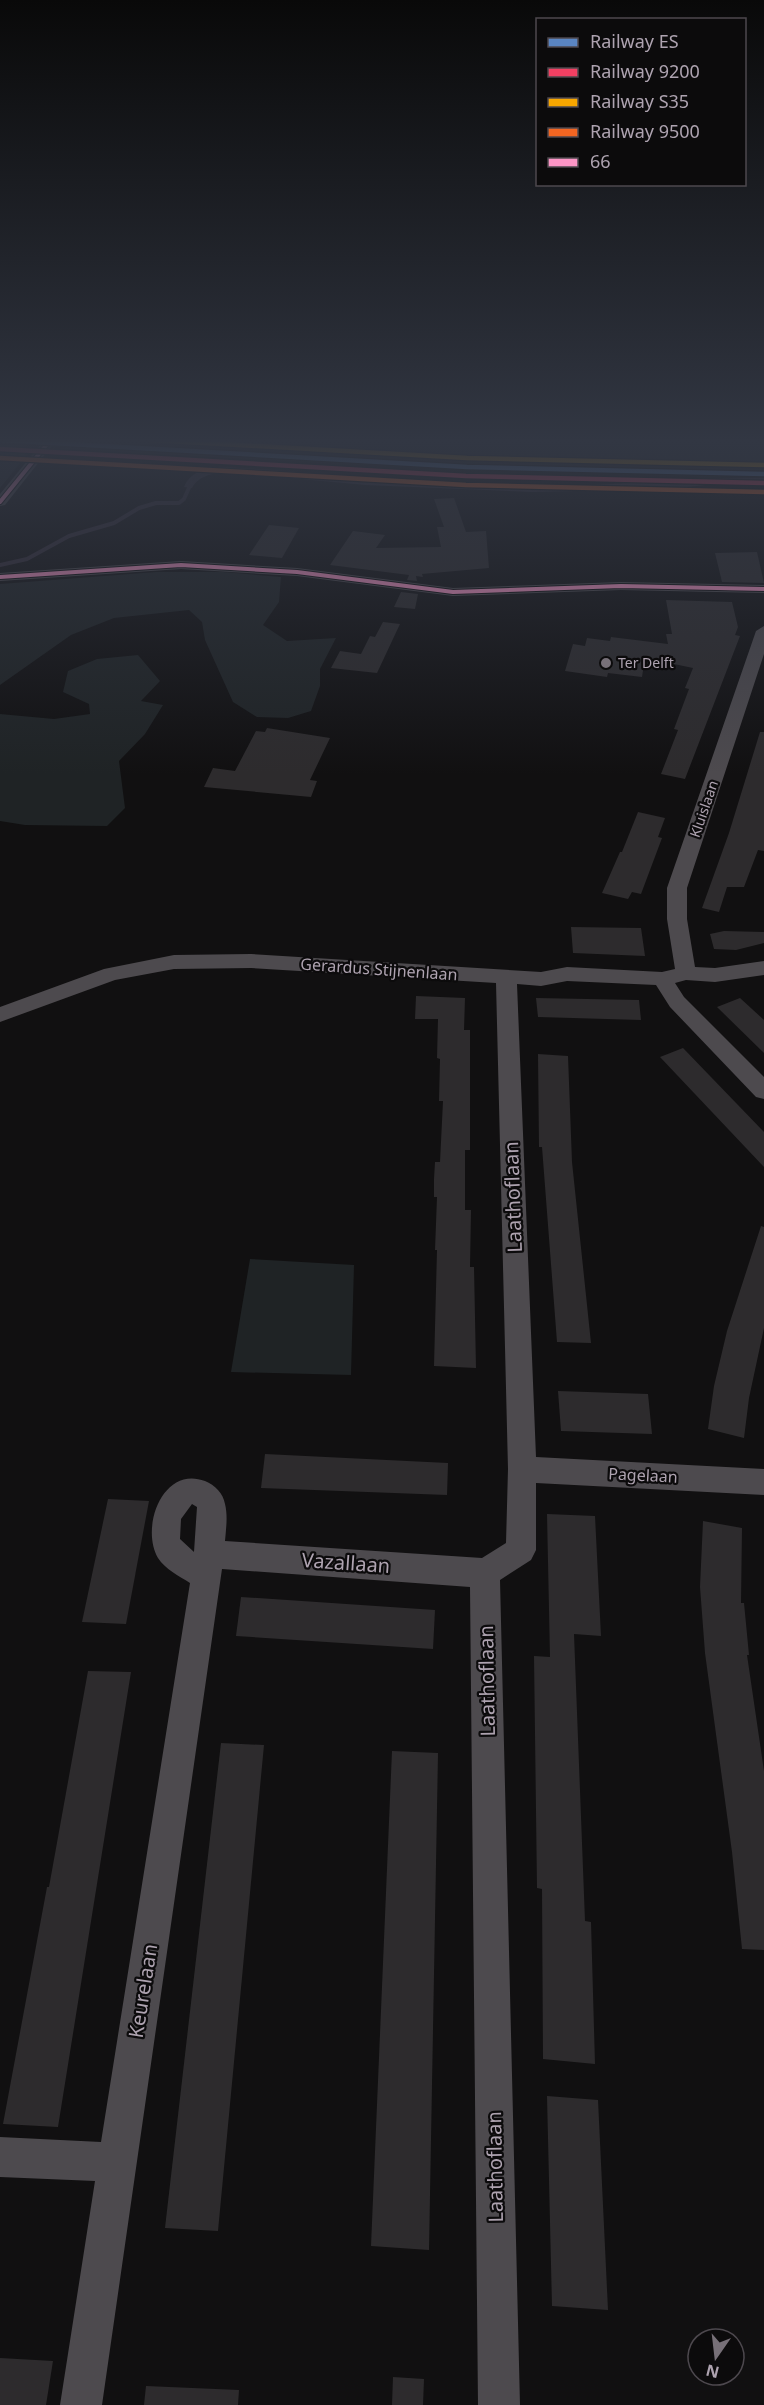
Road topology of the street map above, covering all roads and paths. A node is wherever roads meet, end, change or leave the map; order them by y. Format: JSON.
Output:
{"nodes":[{"id":1,"x":0,"y":577,"type":"edge"},
{"id":2,"x":764,"y":589,"type":"edge"},
{"id":3,"x":762,"y":643,"type":"edge"},
{"id":4,"x":764,"y":968,"type":"edge"},
{"id":5,"x":686,"y":974,"type":"junction"},
{"id":6,"x":506,"y":977,"type":"junction"},
{"id":7,"x":662,"y":979,"type":"junction"},
{"id":8,"x":0,"y":1015,"type":"edge"},
{"id":9,"x":764,"y":1091,"type":"edge"},
{"id":10,"x":522,"y":1468,"type":"junction"},
{"id":11,"x":764,"y":1482,"type":"edge"},
{"id":12,"x":206,"y":1565,"type":"joint"},
{"id":13,"x":485,"y":1572,"type":"junction"},
{"id":14,"x":0,"y":2157,"type":"edge"},
{"id":15,"x":117,"y":2162,"type":"junction"},
{"id":16,"x":81,"y":2405,"type":"edge"},
{"id":17,"x":499,"y":2405,"type":"edge"}],
"edges":[{"from":1,"to":2,"type":"street"},
{"from":3,"to":5,"type":"street","name":"Kluislaan"},
{"from":4,"to":5,"type":"street","name":"Gerardus Stijnenlaan"},
{"from":5,"to":7,"type":"street","name":"Gerardus Stijnenlaan"},
{"from":6,"to":7,"type":"street","name":"Gerardus Stijnenlaan"},
{"from":6,"to":8,"type":"street","name":"Gerardus Stijnenlaan"},
{"from":6,"to":10,"type":"street","name":"Laathoflaan"},
{"from":7,"to":9,"type":"street"},
{"from":10,"to":11,"type":"street","name":"Pagelaan"},
{"from":10,"to":13,"type":"street","name":"Laathoflaan"},
{"from":12,"to":13,"type":"street","name":"Vazallaan"},
{"from":12,"to":15,"type":"street","name":"Keurelaan"},
{"from":13,"to":17,"type":"street","name":"Laathoflaan"},
{"from":14,"to":15,"type":"street"},
{"from":15,"to":16,"type":"street","name":"Keurelaan"}]}
